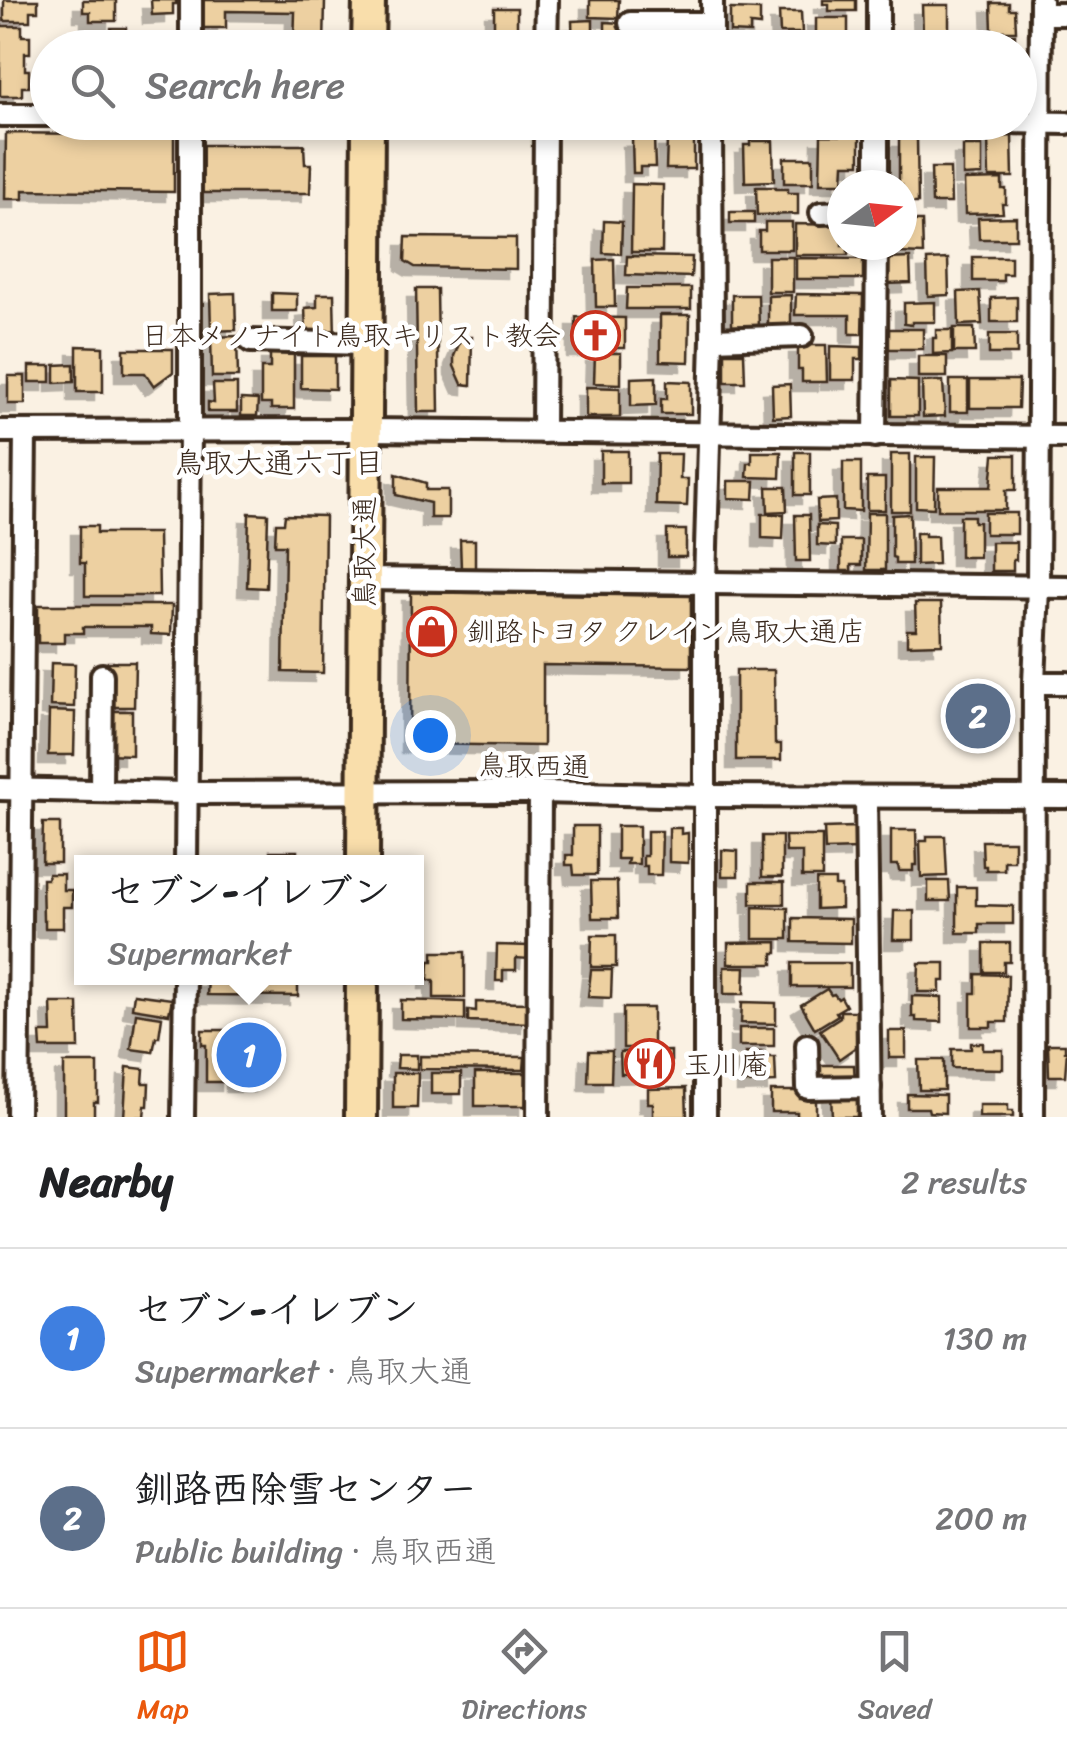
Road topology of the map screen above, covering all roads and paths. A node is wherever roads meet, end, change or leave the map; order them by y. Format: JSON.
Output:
{"nodes":[{"id":1,"x":191,"y":0,"type":"edge"},
{"id":2,"x":369,"y":0,"type":"edge"},
{"id":3,"x":547,"y":0,"type":"edge"},
{"id":4,"x":712,"y":0,"type":"edge"},
{"id":5,"x":878,"y":0,"type":"edge"},
{"id":6,"x":1041,"y":7,"type":"edge"},
{"id":7,"x":1067,"y":14,"type":"edge"},
{"id":8,"x":630,"y":23,"type":"dead end"},
{"id":9,"x":712,"y":24,"type":"junction"},
{"id":10,"x":191,"y":30,"type":"edge"},
{"id":11,"x":368,"y":30,"type":"edge"},
{"id":12,"x":546,"y":30,"type":"edge"},
{"id":13,"x":712,"y":30,"type":"edge"},
{"id":14,"x":878,"y":30,"type":"edge"},
{"id":15,"x":0,"y":115,"type":"edge"},
{"id":16,"x":30,"y":115,"type":"edge"},
{"id":17,"x":1037,"y":123,"type":"edge"},
{"id":18,"x":1040,"y":123,"type":"junction"},
{"id":19,"x":1067,"y":123,"type":"edge"},
{"id":20,"x":190,"y":140,"type":"edge"},
{"id":21,"x":368,"y":140,"type":"edge"},
{"id":22,"x":545,"y":140,"type":"edge"},
{"id":23,"x":711,"y":140,"type":"edge"},
{"id":24,"x":878,"y":140,"type":"edge"},
{"id":25,"x":877,"y":170,"type":"edge"},
{"id":26,"x":877,"y":260,"type":"edge"},
{"id":27,"x":802,"y":336,"type":"dead end"},
{"id":28,"x":712,"y":339,"type":"junction"},
{"id":29,"x":251,"y":341,"type":"dead end"},
{"id":30,"x":365,"y":344,"type":"junction"},
{"id":31,"x":364,"y":430,"type":"junction"},
{"id":32,"x":0,"y":431,"type":"edge"},
{"id":33,"x":190,"y":431,"type":"junction"},
{"id":34,"x":25,"y":432,"type":"junction"},
{"id":35,"x":543,"y":432,"type":"junction"},
{"id":36,"x":710,"y":434,"type":"junction"},
{"id":37,"x":875,"y":436,"type":"junction"},
{"id":38,"x":1038,"y":437,"type":"junction"},
{"id":39,"x":1067,"y":437,"type":"edge"},
{"id":40,"x":364,"y":579,"type":"junction"},
{"id":41,"x":705,"y":582,"type":"junction"},
{"id":42,"x":1038,"y":587,"type":"junction"},
{"id":43,"x":1067,"y":587,"type":"edge"},
{"id":44,"x":102,"y":675,"type":"dead end"},
{"id":45,"x":1034,"y":683,"type":"junction"},
{"id":46,"x":1067,"y":683,"type":"edge"},
{"id":47,"x":10,"y":789,"type":"edge"},
{"id":48,"x":100,"y":791,"type":"junction"},
{"id":49,"x":363,"y":792,"type":"junction"},
{"id":50,"x":540,"y":792,"type":"junction"},
{"id":51,"x":186,"y":793,"type":"junction"},
{"id":52,"x":704,"y":796,"type":"junction"},
{"id":53,"x":1034,"y":797,"type":"junction"},
{"id":54,"x":866,"y":798,"type":"junction"},
{"id":55,"x":1067,"y":798,"type":"edge"},
{"id":56,"x":186,"y":855,"type":"edge"},
{"id":57,"x":363,"y":855,"type":"edge"},
{"id":58,"x":184,"y":985,"type":"edge"},
{"id":59,"x":362,"y":985,"type":"edge"},
{"id":60,"x":808,"y":1044,"type":"dead end"},
{"id":61,"x":870,"y":1087,"type":"junction"},
{"id":62,"x":18,"y":1117,"type":"edge"},
{"id":63,"x":183,"y":1117,"type":"edge"},
{"id":64,"x":361,"y":1117,"type":"edge"},
{"id":65,"x":538,"y":1117,"type":"edge"},
{"id":66,"x":704,"y":1117,"type":"edge"},
{"id":67,"x":870,"y":1117,"type":"edge"},
{"id":68,"x":1032,"y":1117,"type":"edge"}],
"edges":[{"from":1,"to":10,"type":"street"},
{"from":2,"to":11,"type":"highway"},
{"from":3,"to":12,"type":"street"},
{"from":4,"to":9,"type":"street"},
{"from":5,"to":14,"type":"street"},
{"from":6,"to":7,"type":"street"},
{"from":6,"to":18,"type":"street"},
{"from":8,"to":9,"type":"street"},
{"from":9,"to":13,"type":"street"},
{"from":15,"to":16,"type":"street"},
{"from":17,"to":18,"type":"street"},
{"from":18,"to":19,"type":"street"},
{"from":18,"to":38,"type":"street"},
{"from":20,"to":33,"type":"street"},
{"from":21,"to":30,"type":"highway","name":"鳥取大通"},
{"from":22,"to":35,"type":"street"},
{"from":23,"to":28,"type":"street"},
{"from":24,"to":25,"type":"street"},
{"from":26,"to":37,"type":"street"},
{"from":27,"to":28,"type":"street"},
{"from":28,"to":36,"type":"street"},
{"from":29,"to":30,"type":"street"},
{"from":30,"to":31,"type":"highway","name":"鳥取大通"},
{"from":31,"to":33,"type":"street"},
{"from":31,"to":35,"type":"street"},
{"from":31,"to":40,"type":"highway","name":"鳥取大通"},
{"from":32,"to":34,"type":"street"},
{"from":33,"to":34,"type":"street"},
{"from":33,"to":51,"type":"street"},
{"from":34,"to":47,"type":"street"},
{"from":35,"to":36,"type":"street"},
{"from":36,"to":37,"type":"street"},
{"from":36,"to":41,"type":"street"},
{"from":37,"to":38,"type":"street"},
{"from":38,"to":39,"type":"street"},
{"from":38,"to":42,"type":"street"},
{"from":40,"to":41,"type":"street"},
{"from":40,"to":49,"type":"highway","name":"鳥取大通"},
{"from":41,"to":42,"type":"street"},
{"from":41,"to":52,"type":"street"},
{"from":42,"to":43,"type":"street"},
{"from":42,"to":45,"type":"street"},
{"from":44,"to":48,"type":"street"},
{"from":45,"to":46,"type":"street"},
{"from":45,"to":53,"type":"street"},
{"from":47,"to":48,"type":"street","name":"鳥取西通"},
{"from":47,"to":62,"type":"street"},
{"from":48,"to":51,"type":"street","name":"鳥取西通"},
{"from":49,"to":50,"type":"street","name":"鳥取西通"},
{"from":49,"to":51,"type":"street","name":"鳥取西通"},
{"from":49,"to":57,"type":"highway","name":"鳥取大通"},
{"from":50,"to":52,"type":"street","name":"鳥取西通"},
{"from":50,"to":65,"type":"street"},
{"from":51,"to":56,"type":"street"},
{"from":52,"to":54,"type":"street","name":"鳥取西通"},
{"from":52,"to":66,"type":"street"},
{"from":53,"to":54,"type":"street","name":"鳥取西通"},
{"from":53,"to":55,"type":"street","name":"鳥取西通"},
{"from":53,"to":68,"type":"street"},
{"from":54,"to":61,"type":"street"},
{"from":58,"to":63,"type":"street"},
{"from":59,"to":64,"type":"highway"},
{"from":60,"to":61,"type":"street"},
{"from":61,"to":67,"type":"street"}]}
